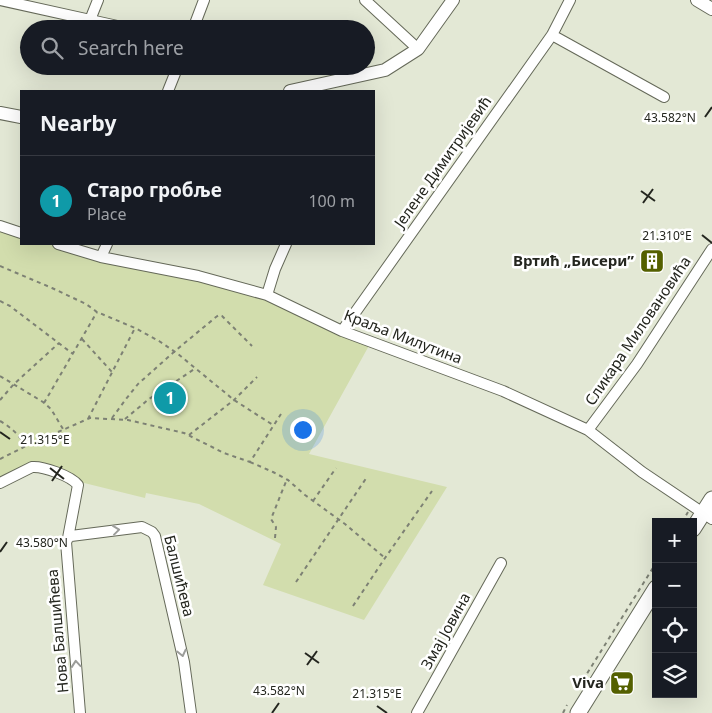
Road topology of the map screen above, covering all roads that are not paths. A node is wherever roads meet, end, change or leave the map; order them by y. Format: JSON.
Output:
{"nodes":[{"id":1,"x":98,"y":0,"type":"edge"},
{"id":2,"x":204,"y":0,"type":"edge"},
{"id":3,"x":365,"y":0,"type":"edge"},
{"id":4,"x":452,"y":0,"type":"edge"},
{"id":5,"x":570,"y":0,"type":"edge"},
{"id":6,"x":697,"y":0,"type":"edge"},
{"id":7,"x":5,"y":1,"type":"edge"},
{"id":8,"x":712,"y":10,"type":"edge"},
{"id":9,"x":90,"y":20,"type":"joint"},
{"id":10,"x":196,"y":20,"type":"edge"},
{"id":11,"x":552,"y":35,"type":"junction"},
{"id":12,"x":418,"y":49,"type":"junction"},
{"id":13,"x":375,"y":72,"type":"edge"},
{"id":14,"x":174,"y":75,"type":"edge"},
{"id":15,"x":362,"y":75,"type":"edge"},
{"id":16,"x":168,"y":90,"type":"edge"},
{"id":17,"x":295,"y":90,"type":"edge"},
{"id":18,"x":664,"y":97,"type":"dead end"},
{"id":19,"x":0,"y":112,"type":"edge"},
{"id":20,"x":20,"y":117,"type":"edge"},
{"id":21,"x":0,"y":226,"type":"edge"},
{"id":22,"x":20,"y":233,"type":"edge"},
{"id":23,"x":61,"y":245,"type":"edge"},
{"id":24,"x":107,"y":245,"type":"edge"},
{"id":25,"x":286,"y":245,"type":"edge"},
{"id":26,"x":712,"y":249,"type":"edge"},
{"id":27,"x":101,"y":257,"type":"junction"},
{"id":28,"x":267,"y":295,"type":"junction"},
{"id":29,"x":342,"y":331,"type":"junction"},
{"id":30,"x":588,"y":430,"type":"junction"},
{"id":31,"x":0,"y":483,"type":"edge"},
{"id":32,"x":712,"y":499,"type":"edge"},
{"id":33,"x":707,"y":517,"type":"edge"},
{"id":34,"x":697,"y":526,"type":"edge"},
{"id":35,"x":68,"y":538,"type":"junction"},
{"id":36,"x":500,"y":563,"type":"dead end"},
{"id":37,"x":652,"y":594,"type":"edge"},
{"id":38,"x":573,"y":709,"type":"edge"},
{"id":39,"x":80,"y":713,"type":"edge"},
{"id":40,"x":191,"y":713,"type":"edge"},
{"id":41,"x":417,"y":713,"type":"edge"}],
"edges":[{"from":1,"to":9,"type":"street"},
{"from":2,"to":10,"type":"street"},
{"from":3,"to":12,"type":"street"},
{"from":4,"to":12,"type":"street"},
{"from":5,"to":11,"type":"street","name":"Јелене Димитријевић"},
{"from":6,"to":8,"type":"street"},
{"from":7,"to":9,"type":"street"},
{"from":11,"to":18,"type":"street"},
{"from":11,"to":29,"type":"street","name":"Јелене Димитријевић"},
{"from":12,"to":13,"type":"street"},
{"from":14,"to":16,"type":"street"},
{"from":15,"to":17,"type":"street"},
{"from":19,"to":20,"type":"street"},
{"from":21,"to":22,"type":"street"},
{"from":23,"to":27,"type":"street","name":"Краља Милутина"},
{"from":24,"to":27,"type":"street"},
{"from":25,"to":28,"type":"street"},
{"from":26,"to":30,"type":"street","name":"Сликара Миловановића"},
{"from":27,"to":28,"type":"street","name":"Краља Милутина"},
{"from":28,"to":29,"type":"street","name":"Краља Милутина"},
{"from":29,"to":30,"type":"street","name":"Краља Милутина"},
{"from":30,"to":33,"type":"street","name":"Краља Милутина"},
{"from":31,"to":35,"type":"street","name":"Нова Балшићева"},
{"from":32,"to":33,"type":"main road"},
{"from":33,"to":34,"type":"main road"},
{"from":39,"to":35,"type":"street","name":"Нова Балшићева","one_way":true},
{"from":35,"to":40,"type":"street","name":"Балшићева","one_way":true},
{"from":36,"to":41,"type":"street","name":"Змај Јовина"},
{"from":37,"to":38,"type":"main road"}]}
